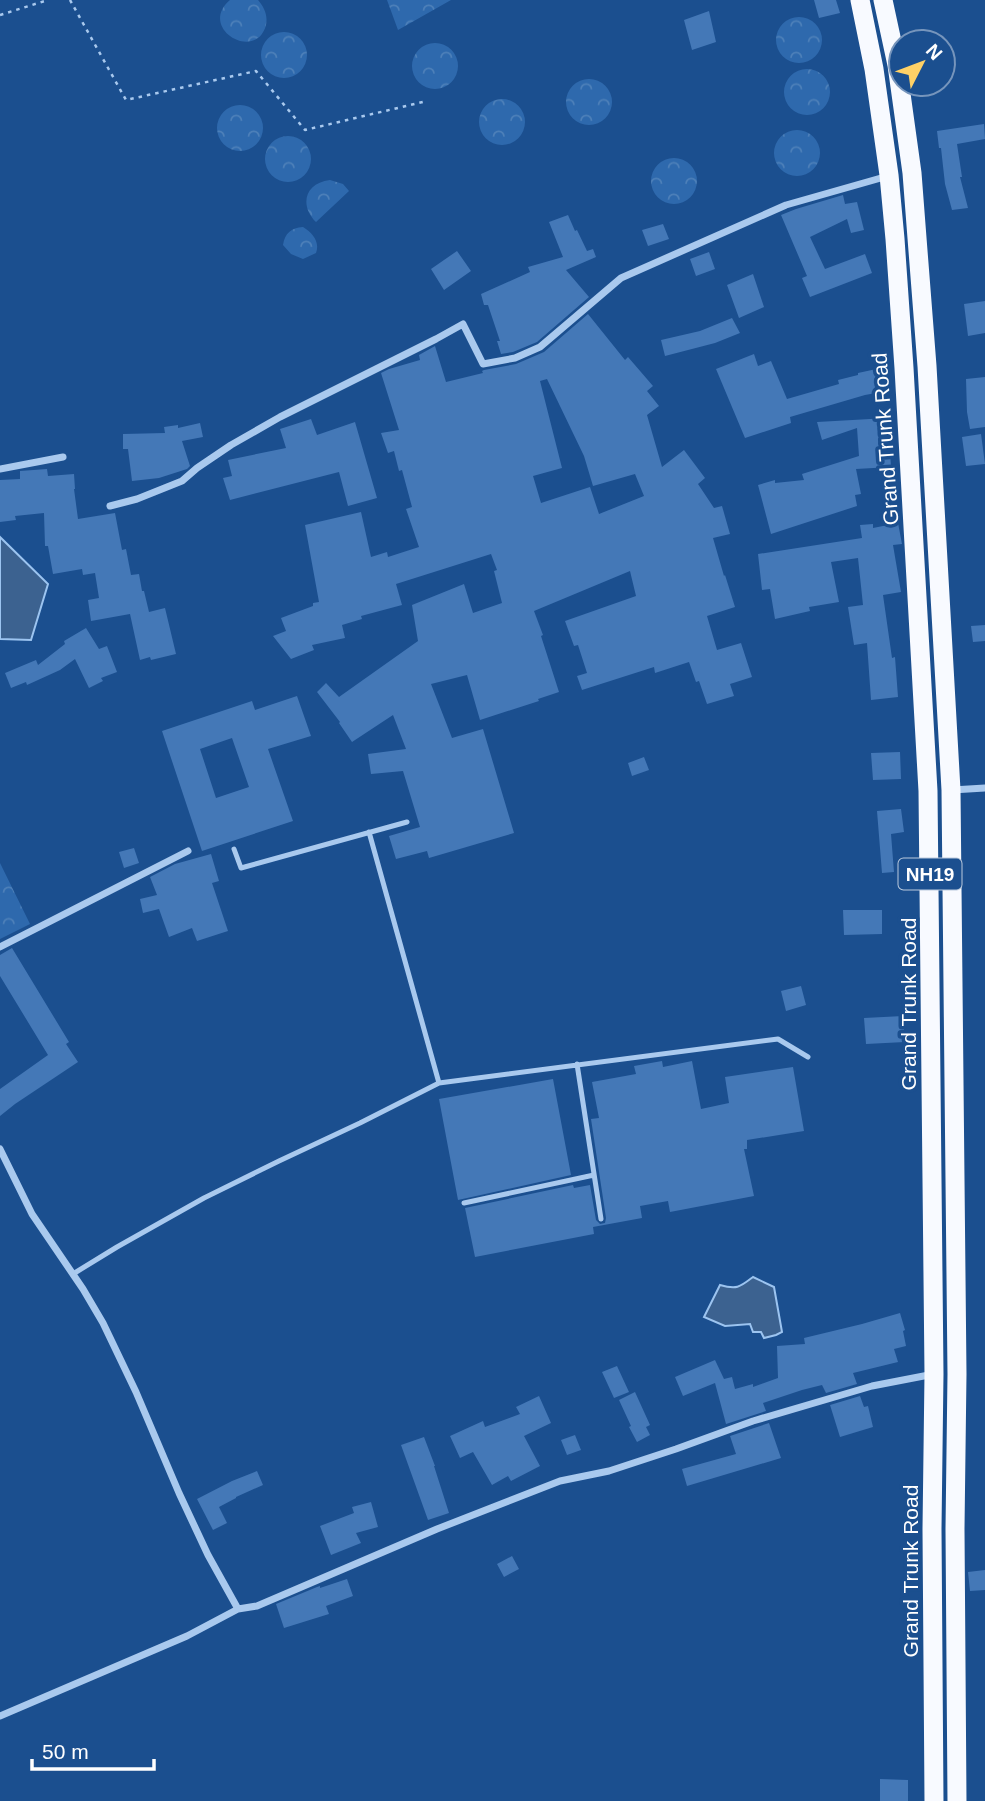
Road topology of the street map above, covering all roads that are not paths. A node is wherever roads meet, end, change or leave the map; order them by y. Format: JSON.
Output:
{"nodes":[{"id":1,"x":860,"y":0,"type":"edge"},
{"id":2,"x":883,"y":0,"type":"edge"},
{"id":3,"x":889,"y":175,"type":"junction"},
{"id":4,"x":927,"y":366,"type":"junction"},
{"id":5,"x":904,"y":368,"type":"junction"},
{"id":6,"x":63,"y":457,"type":"dead end"},
{"id":7,"x":0,"y":469,"type":"edge"},
{"id":8,"x":110,"y":506,"type":"dead end"},
{"id":9,"x":914,"y":536,"type":"junction"},
{"id":10,"x":937,"y":536,"type":"junction"},
{"id":11,"x":985,"y":788,"type":"edge"},
{"id":12,"x":951,"y":790,"type":"junction"},
{"id":13,"x":407,"y":822,"type":"dead end"},
{"id":14,"x":369,"y":832,"type":"junction"},
{"id":15,"x":234,"y":849,"type":"dead end"},
{"id":16,"x":188,"y":851,"type":"dead end"},
{"id":17,"x":953,"y":868,"type":"junction"},
{"id":18,"x":930,"y":870,"type":"junction"},
{"id":19,"x":0,"y":947,"type":"edge"},
{"id":20,"x":808,"y":1057,"type":"dead end"},
{"id":21,"x":577,"y":1064,"type":"junction"},
{"id":22,"x":954,"y":1080,"type":"junction"},
{"id":23,"x":931,"y":1081,"type":"junction"},
{"id":24,"x":439,"y":1083,"type":"junction"},
{"id":25,"x":0,"y":1149,"type":"edge"},
{"id":26,"x":594,"y":1175,"type":"junction"},
{"id":27,"x":464,"y":1203,"type":"dead end"},
{"id":28,"x":601,"y":1219,"type":"dead end"},
{"id":29,"x":73,"y":1274,"type":"junction"},
{"id":30,"x":934,"y":1374,"type":"junction"},
{"id":31,"x":957,"y":1411,"type":"junction"},
{"id":32,"x":934,"y":1413,"type":"junction"},
{"id":33,"x":238,"y":1609,"type":"junction"},
{"id":34,"x":0,"y":1716,"type":"edge"},
{"id":35,"x":957,"y":1735,"type":"junction"},
{"id":36,"x":934,"y":1736,"type":"junction"},
{"id":37,"x":934,"y":1801,"type":"edge"},
{"id":38,"x":957,"y":1801,"type":"edge"}],
"edges":[{"from":1,"to":3,"type":"highway","name":"Grand Trunk Road","number":"NH19"},
{"from":2,"to":4,"type":"highway","number":"NH19"},
{"from":3,"to":5,"type":"highway","name":"Grand Trunk Road","number":"NH19"},
{"from":3,"to":8,"type":"street"},
{"from":4,"to":5,"type":"highway"},
{"from":4,"to":10,"type":"highway","number":"NH19"},
{"from":5,"to":9,"type":"highway","name":"Grand Trunk Road","number":"NH19"},
{"from":6,"to":7,"type":"street"},
{"from":9,"to":10,"type":"highway"},
{"from":9,"to":18,"type":"highway","name":"Grand Trunk Road","number":"NH19"},
{"from":10,"to":12,"type":"highway","number":"NH19"},
{"from":11,"to":12,"type":"street"},
{"from":12,"to":17,"type":"highway","number":"NH19"},
{"from":13,"to":14,"type":"lane"},
{"from":14,"to":15,"type":"lane"},
{"from":14,"to":24,"type":"lane"},
{"from":16,"to":19,"type":"street"},
{"from":17,"to":18,"type":"highway"},
{"from":17,"to":22,"type":"highway","number":"NH19"},
{"from":18,"to":23,"type":"highway","name":"Grand Trunk Road","number":"NH19"},
{"from":20,"to":21,"type":"lane"},
{"from":21,"to":24,"type":"lane"},
{"from":21,"to":26,"type":"lane"},
{"from":22,"to":23,"type":"highway"},
{"from":22,"to":31,"type":"highway","number":"NH19"},
{"from":23,"to":30,"type":"highway","name":"Grand Trunk Road","number":"NH19"},
{"from":24,"to":29,"type":"lane"},
{"from":25,"to":29,"type":"street"},
{"from":26,"to":27,"type":"lane"},
{"from":26,"to":28,"type":"lane"},
{"from":29,"to":33,"type":"street"},
{"from":30,"to":32,"type":"highway","name":"Grand Trunk Road","number":"NH19"},
{"from":30,"to":33,"type":"street"},
{"from":31,"to":32,"type":"highway"},
{"from":31,"to":35,"type":"highway","number":"NH19"},
{"from":32,"to":36,"type":"highway","name":"Grand Trunk Road","number":"NH19"},
{"from":33,"to":34,"type":"street"},
{"from":35,"to":36,"type":"highway"},
{"from":35,"to":38,"type":"highway","number":"NH19"},
{"from":36,"to":37,"type":"highway","name":"Grand Trunk Road","number":"NH19"}]}
